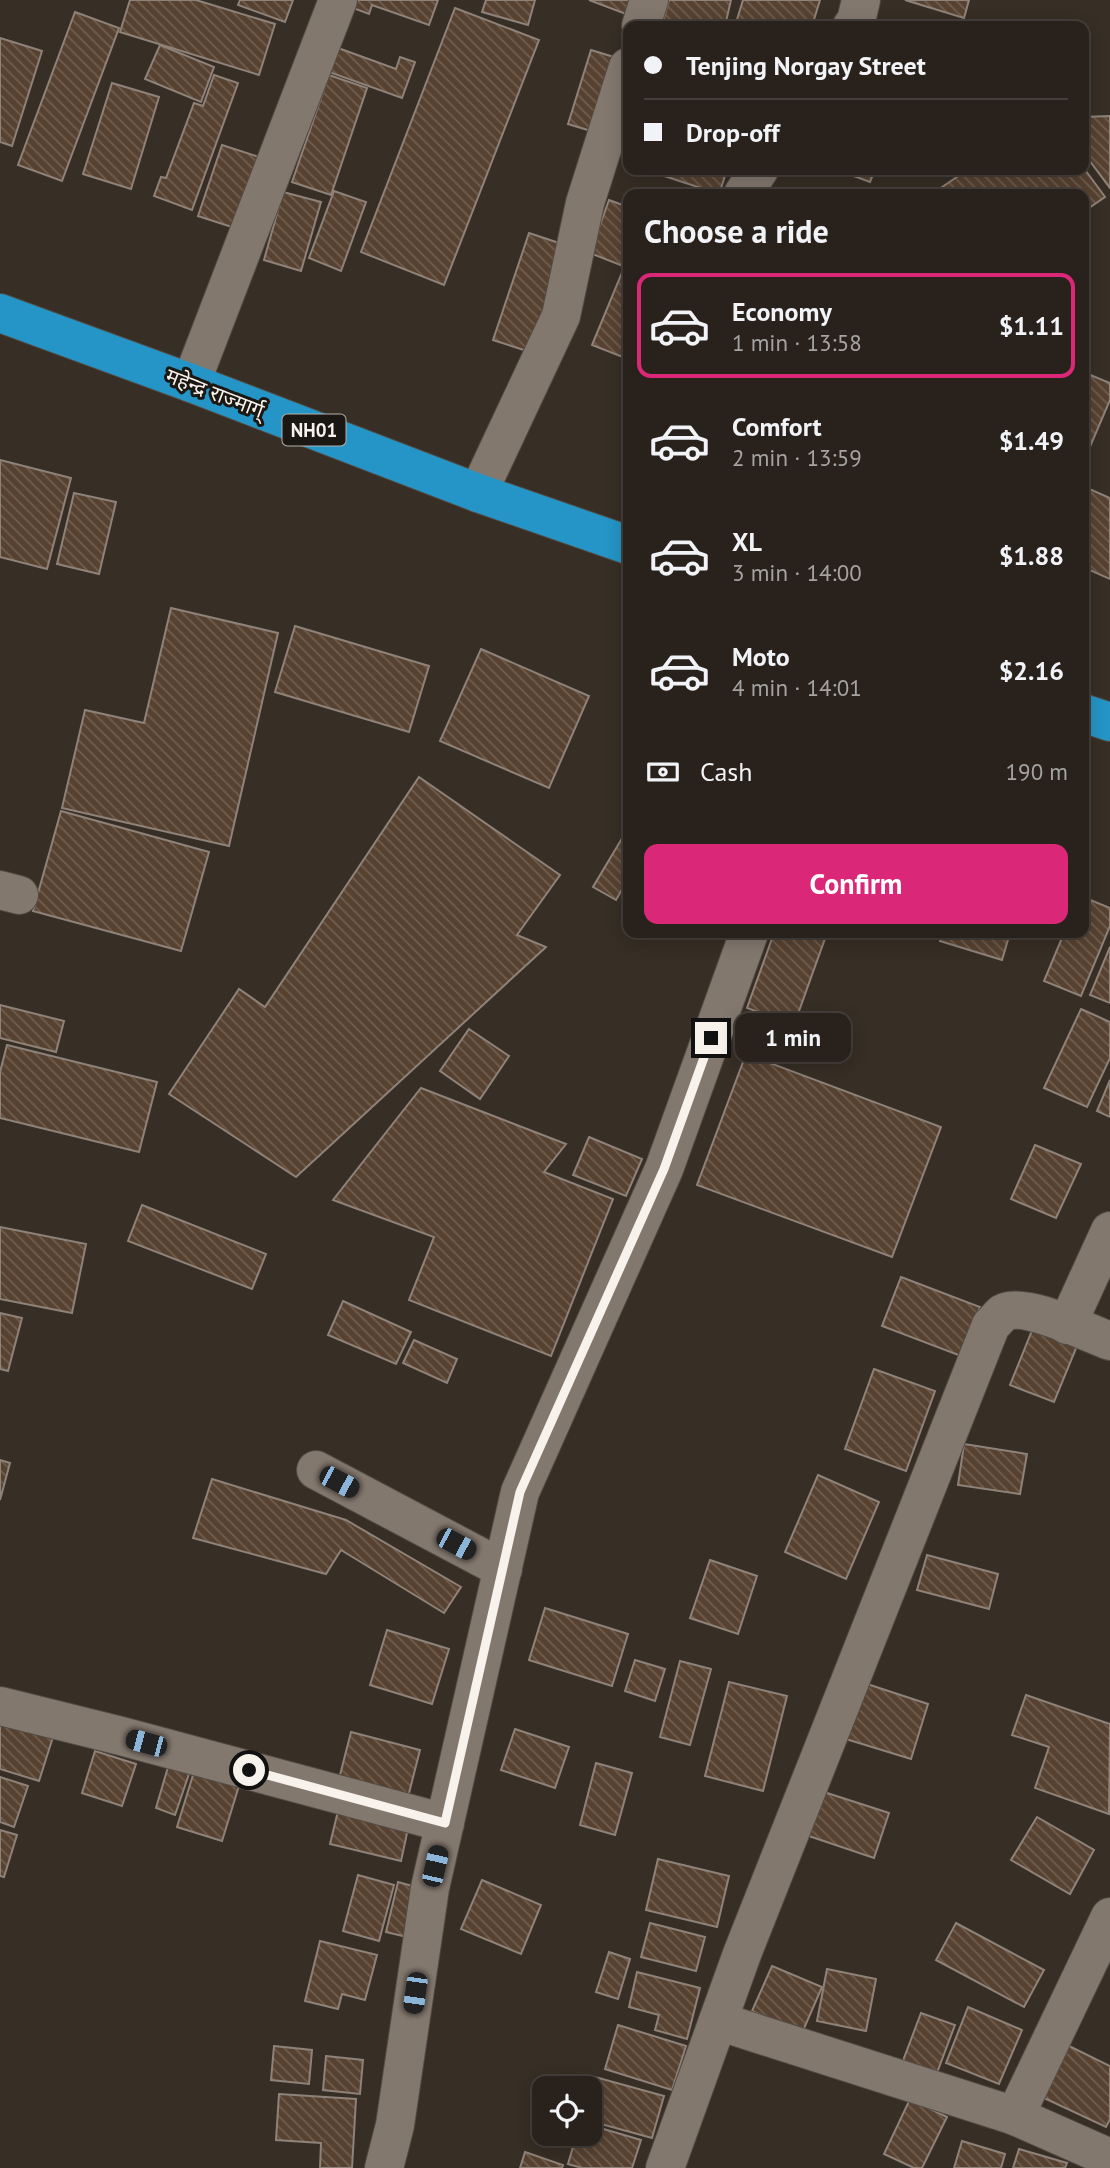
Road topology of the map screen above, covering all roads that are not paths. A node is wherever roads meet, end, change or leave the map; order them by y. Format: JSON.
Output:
{"nodes":[{"id":1,"x":338,"y":0,"type":"edge"},
{"id":2,"x":649,"y":0,"type":"edge"},
{"id":3,"x":861,"y":0,"type":"edge"},
{"id":4,"x":643,"y":21,"type":"edge"},
{"id":5,"x":855,"y":21,"type":"edge"},
{"id":6,"x":623,"y":83,"type":"edge"},
{"id":7,"x":0,"y":313,"type":"edge"},
{"id":8,"x":191,"y":383,"type":"junction"},
{"id":9,"x":478,"y":493,"type":"junction"},
{"id":10,"x":623,"y":543,"type":"edge"},
{"id":11,"x":1089,"y":715,"type":"edge"},
{"id":12,"x":1110,"y":722,"type":"edge"},
{"id":13,"x":747,"y":938,"type":"edge"},
{"id":14,"x":1110,"y":1231,"type":"edge"},
{"id":15,"x":1067,"y":1325,"type":"junction"},
{"id":16,"x":1110,"y":1341,"type":"edge"},
{"id":17,"x":316,"y":1470,"type":"dead end"},
{"id":18,"x":503,"y":1569,"type":"junction"},
{"id":19,"x":0,"y":1706,"type":"edge"},
{"id":20,"x":445,"y":1823,"type":"junction"},
{"id":21,"x":1110,"y":1917,"type":"edge"},
{"id":22,"x":718,"y":2021,"type":"junction"},
{"id":23,"x":1015,"y":2116,"type":"junction"},
{"id":24,"x":1110,"y":2158,"type":"edge"},
{"id":25,"x":384,"y":2168,"type":"edge"},
{"id":26,"x":665,"y":2168,"type":"edge"}],
"edges":[{"from":1,"to":8,"type":"street"},
{"from":2,"to":4,"type":"street"},
{"from":3,"to":5,"type":"street"},
{"from":6,"to":9,"type":"street"},
{"from":7,"to":8,"type":"highway","name":"महेन्द्र राज्मार्ग्","number":"NH01"},
{"from":8,"to":9,"type":"highway","name":"महेन्द्र राज्मार्ग्","number":"NH01"},
{"from":9,"to":10,"type":"highway","name":"महेन्द्र राज्मार्ग्","number":"NH01"},
{"from":11,"to":12,"type":"highway"},
{"from":13,"to":18,"type":"street"},
{"from":14,"to":15,"type":"street"},
{"from":15,"to":16,"type":"street"},
{"from":15,"to":22,"type":"street"},
{"from":17,"to":18,"type":"street"},
{"from":18,"to":20,"type":"street"},
{"from":19,"to":20,"type":"street"},
{"from":20,"to":25,"type":"street"},
{"from":21,"to":23,"type":"street"},
{"from":22,"to":23,"type":"street"},
{"from":22,"to":26,"type":"street"},
{"from":23,"to":24,"type":"street"}]}
